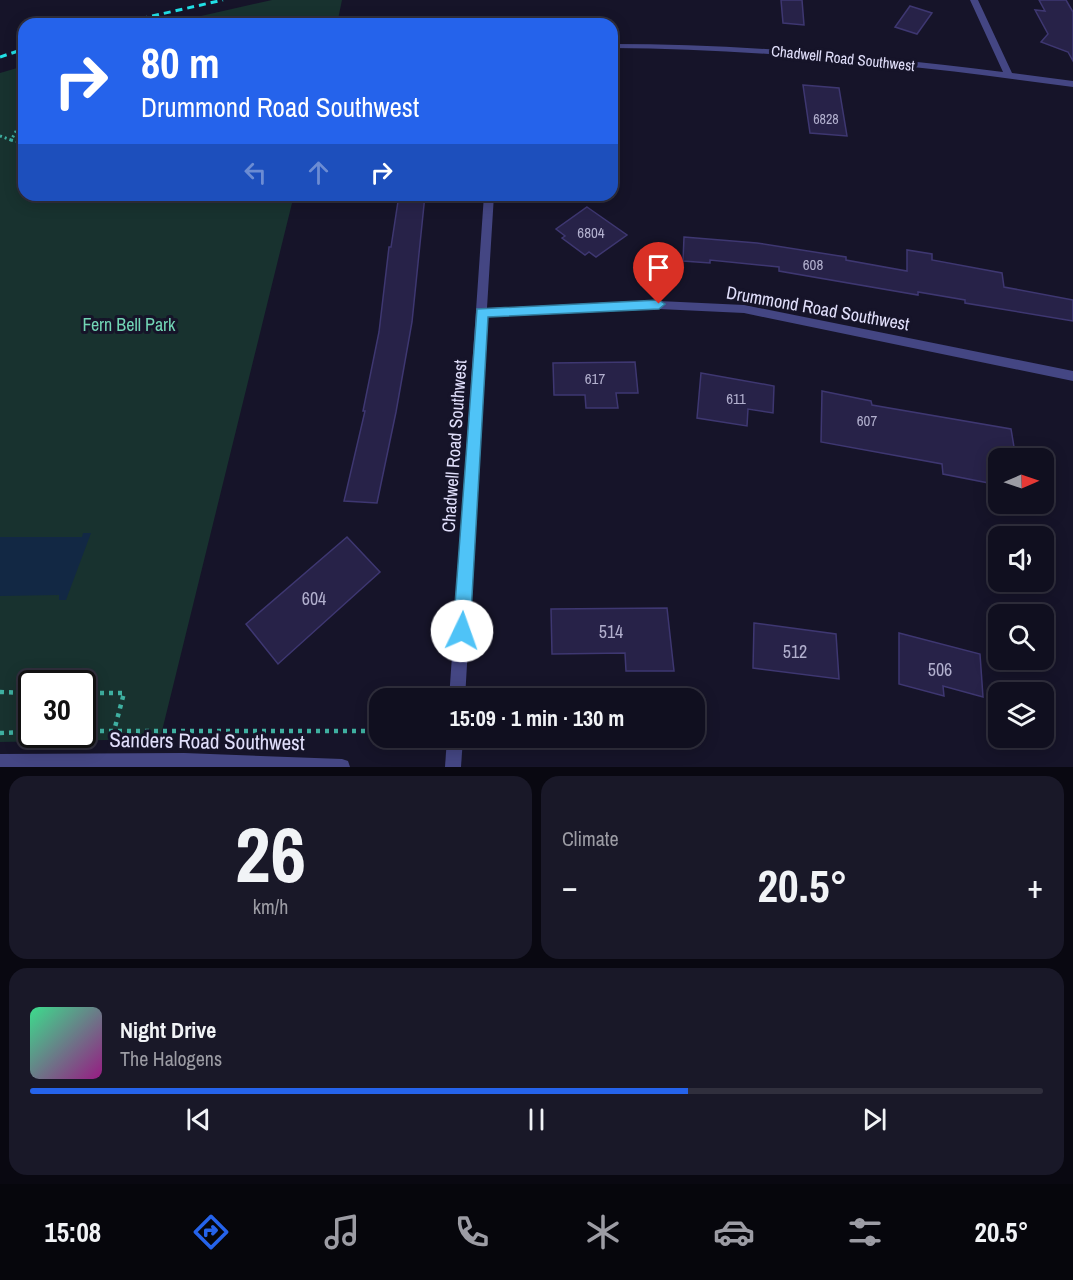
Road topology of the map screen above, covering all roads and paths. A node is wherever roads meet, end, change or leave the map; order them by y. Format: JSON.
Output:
{"nodes":[{"id":1,"x":974,"y":0,"type":"edge"},
{"id":2,"x":618,"y":46,"type":"edge"},
{"id":3,"x":1009,"y":75,"type":"junction"},
{"id":4,"x":1073,"y":84,"type":"edge"},
{"id":5,"x":18,"y":128,"type":"edge"},
{"id":6,"x":0,"y":136,"type":"edge"},
{"id":7,"x":11,"y":140,"type":"junction"},
{"id":8,"x":18,"y":142,"type":"edge"},
{"id":9,"x":489,"y":201,"type":"edge"},
{"id":10,"x":482,"y":312,"type":"junction"},
{"id":11,"x":1073,"y":376,"type":"edge"},
{"id":12,"x":458,"y":688,"type":"edge"},
{"id":13,"x":0,"y":692,"type":"edge"},
{"id":14,"x":18,"y":693,"type":"edge"},
{"id":15,"x":96,"y":693,"type":"edge"},
{"id":16,"x":369,"y":730,"type":"edge"},
{"id":17,"x":114,"y":731,"type":"junction"},
{"id":18,"x":18,"y":732,"type":"edge"},
{"id":19,"x":96,"y":732,"type":"edge"},
{"id":20,"x":0,"y":733,"type":"edge"},
{"id":21,"x":454,"y":748,"type":"edge"},
{"id":22,"x":0,"y":762,"type":"edge"},
{"id":23,"x":342,"y":767,"type":"edge"},
{"id":24,"x":453,"y":767,"type":"edge"}],
"edges":[{"from":1,"to":3,"type":"street"},
{"from":2,"to":3,"type":"street","name":"Chadwell Road Southwest"},
{"from":3,"to":4,"type":"street","name":"Chadwell Road Southwest"},
{"from":5,"to":7,"type":"path"},
{"from":6,"to":7,"type":"path"},
{"from":7,"to":8,"type":"path"},
{"from":9,"to":10,"type":"street","name":"Chadwell Road Southwest"},
{"from":10,"to":11,"type":"street","name":"Drummond Road Southwest"},
{"from":10,"to":12,"type":"street","name":"Chadwell Road Southwest"},
{"from":13,"to":14,"type":"path"},
{"from":15,"to":17,"type":"path"},
{"from":16,"to":17,"type":"path"},
{"from":17,"to":19,"type":"path"},
{"from":18,"to":20,"type":"path"},
{"from":21,"to":24,"type":"street"},
{"from":22,"to":23,"type":"street","name":"Sanders Road Southwest"}]}
